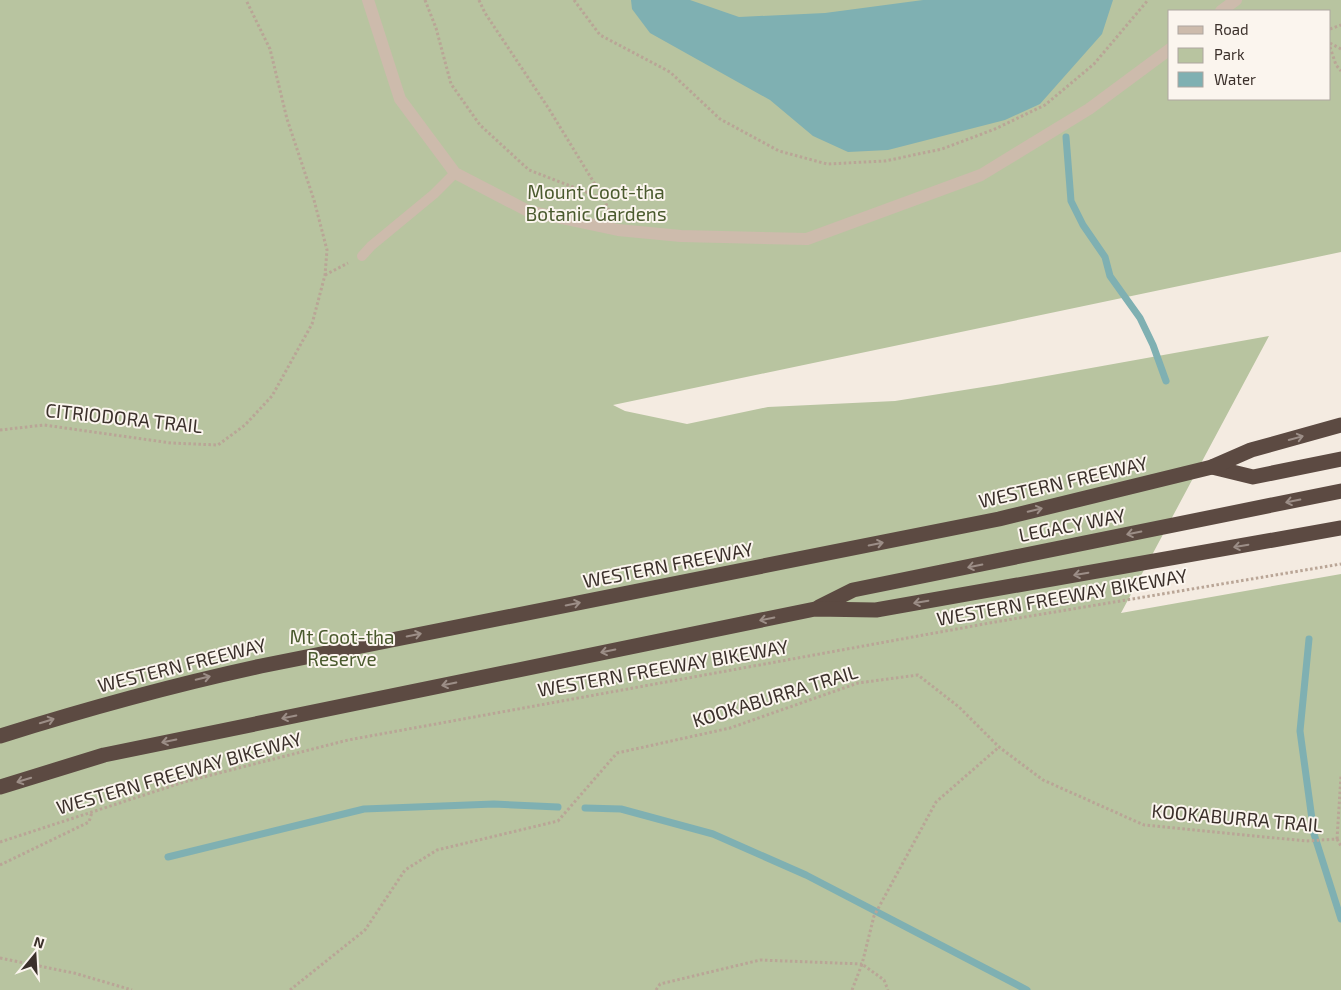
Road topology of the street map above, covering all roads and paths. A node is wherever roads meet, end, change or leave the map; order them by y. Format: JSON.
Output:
{"nodes":[{"id":1,"x":246,"y":0,"type":"edge"},
{"id":2,"x":368,"y":0,"type":"edge"},
{"id":3,"x":425,"y":0,"type":"edge"},
{"id":4,"x":479,"y":0,"type":"edge"},
{"id":5,"x":574,"y":0,"type":"edge"},
{"id":6,"x":1148,"y":0,"type":"edge"},
{"id":7,"x":1236,"y":0,"type":"edge"},
{"id":8,"x":1222,"y":10,"type":"edge"},
{"id":9,"x":1331,"y":50,"type":"edge"},
{"id":10,"x":1168,"y":51,"type":"edge"},
{"id":11,"x":1341,"y":71,"type":"edge"},
{"id":12,"x":455,"y":173,"type":"junction"},
{"id":13,"x":604,"y":199,"type":"junction"},
{"id":14,"x":618,"y":230,"type":"junction"},
{"id":15,"x":362,"y":256,"type":"joint"},
{"id":16,"x":325,"y":275,"type":"junction"},
{"id":17,"x":1341,"y":426,"type":"edge"},
{"id":18,"x":0,"y":430,"type":"edge"},
{"id":19,"x":1341,"y":459,"type":"edge"},
{"id":20,"x":1212,"y":466,"type":"junction"},
{"id":21,"x":1341,"y":491,"type":"edge"},
{"id":22,"x":1341,"y":528,"type":"edge"},
{"id":23,"x":1341,"y":564,"type":"edge"},
{"id":24,"x":815,"y":609,"type":"junction"},
{"id":25,"x":0,"y":736,"type":"edge"},
{"id":26,"x":999,"y":747,"type":"junction"},
{"id":27,"x":1341,"y":776,"type":"edge"},
{"id":28,"x":0,"y":787,"type":"edge"},
{"id":29,"x":92,"y":811,"type":"junction"},
{"id":30,"x":1337,"y":839,"type":"junction"},
{"id":31,"x":0,"y":842,"type":"edge"},
{"id":32,"x":1341,"y":846,"type":"edge"},
{"id":33,"x":0,"y":865,"type":"edge"},
{"id":34,"x":0,"y":958,"type":"edge"},
{"id":35,"x":862,"y":964,"type":"junction"},
{"id":36,"x":132,"y":990,"type":"edge"},
{"id":37,"x":290,"y":990,"type":"edge"},
{"id":38,"x":656,"y":990,"type":"edge"},
{"id":39,"x":852,"y":990,"type":"edge"},
{"id":40,"x":888,"y":990,"type":"edge"}],
"edges":[{"from":1,"to":16,"type":"path","name":"CITRIODORA TRAIL"},
{"from":2,"to":12,"type":"street"},
{"from":3,"to":13,"type":"path"},
{"from":4,"to":13,"type":"path"},
{"from":5,"to":6,"type":"path"},
{"from":7,"to":8,"type":"street"},
{"from":9,"to":11,"type":"path"},
{"from":10,"to":14,"type":"street"},
{"from":12,"to":14,"type":"street"},
{"from":12,"to":15,"type":"lane"},
{"from":13,"to":14,"type":"path"},
{"from":15,"to":16,"type":"path"},
{"from":16,"to":18,"type":"path","name":"CITRIODORA TRAIL"},
{"from":20,"to":17,"type":"highway","name":"WESTERN FREEWAY","one_way":true},
{"from":19,"to":20,"type":"highway"},
{"from":25,"to":20,"type":"highway","name":"WESTERN FREEWAY","one_way":true},
{"from":21,"to":24,"type":"highway","name":"LEGACY WAY","one_way":true},
{"from":22,"to":24,"type":"highway","one_way":true},
{"from":23,"to":29,"type":"path","name":"WESTERN FREEWAY BIKEWAY"},
{"from":24,"to":28,"type":"highway","one_way":true},
{"from":26,"to":30,"type":"path","name":"KOOKABURRA TRAIL"},
{"from":26,"to":35,"type":"path"},
{"from":26,"to":37,"type":"path","name":"KOOKABURRA TRAIL"},
{"from":27,"to":30,"type":"path"},
{"from":29,"to":31,"type":"path","name":"WESTERN FREEWAY BIKEWAY"},
{"from":29,"to":33,"type":"path"},
{"from":30,"to":32,"type":"path","name":"KOOKABURRA TRAIL"},
{"from":34,"to":36,"type":"path"},
{"from":35,"to":38,"type":"path"},
{"from":35,"to":39,"type":"path"},
{"from":35,"to":40,"type":"path"}]}
